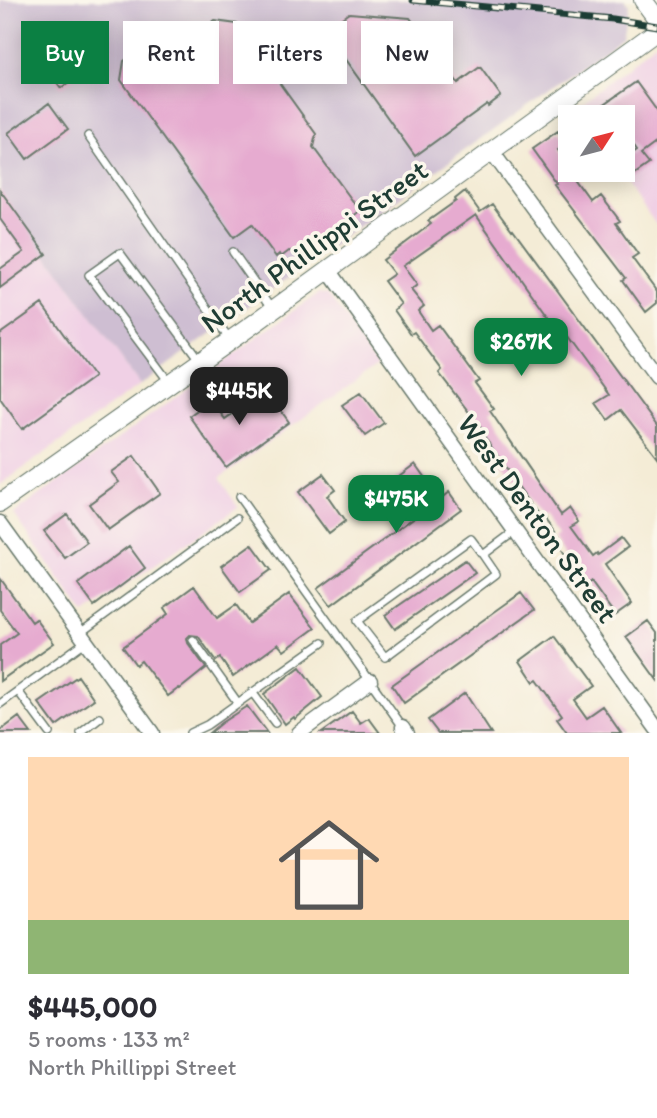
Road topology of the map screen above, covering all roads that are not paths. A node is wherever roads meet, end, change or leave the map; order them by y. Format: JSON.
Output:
{"nodes":[{"id":1,"x":643,"y":0,"type":"edge"},
{"id":2,"x":657,"y":19,"type":"edge"},
{"id":3,"x":657,"y":31,"type":"edge"},
{"id":4,"x":88,"y":136,"type":"dead end"},
{"id":5,"x":492,"y":152,"type":"junction"},
{"id":6,"x":233,"y":252,"type":"dead end"},
{"id":7,"x":328,"y":270,"type":"junction"},
{"id":8,"x":274,"y":310,"type":"junction"},
{"id":9,"x":230,"y":341,"type":"junction"},
{"id":10,"x":201,"y":361,"type":"junction"},
{"id":11,"x":657,"y":377,"type":"edge"},
{"id":12,"x":170,"y":383,"type":"junction"},
{"id":13,"x":239,"y":497,"type":"dead end"},
{"id":14,"x":0,"y":503,"type":"edge"},
{"id":15,"x":237,"y":518,"type":"dead end"},
{"id":16,"x":0,"y":523,"type":"edge"},
{"id":17,"x":515,"y":531,"type":"junction"},
{"id":18,"x":483,"y":555,"type":"junction"},
{"id":19,"x":83,"y":637,"type":"junction"},
{"id":20,"x":193,"y":640,"type":"dead end"},
{"id":21,"x":322,"y":643,"type":"dead end"},
{"id":22,"x":370,"y":681,"type":"junction"},
{"id":23,"x":18,"y":691,"type":"junction"},
{"id":24,"x":253,"y":692,"type":"junction"},
{"id":25,"x":238,"y":702,"type":"junction"},
{"id":26,"x":0,"y":704,"type":"edge"},
{"id":27,"x":100,"y":719,"type":"dead end"},
{"id":28,"x":275,"y":723,"type":"dead end"},
{"id":29,"x":657,"y":729,"type":"edge"},
{"id":30,"x":405,"y":730,"type":"edge"},
{"id":31,"x":48,"y":733,"type":"edge"},
{"id":32,"x":81,"y":733,"type":"edge"},
{"id":33,"x":152,"y":733,"type":"edge"},
{"id":34,"x":190,"y":733,"type":"edge"},
{"id":35,"x":299,"y":733,"type":"edge"}],
"edges":[{"from":1,"to":2,"type":"street"},
{"from":3,"to":5,"type":"street","name":"North Phillippi Street"},
{"from":4,"to":9,"type":"lane"},
{"from":5,"to":7,"type":"street","name":"North Phillippi Street"},
{"from":5,"to":11,"type":"street"},
{"from":6,"to":8,"type":"lane"},
{"from":7,"to":8,"type":"street","name":"North Phillippi Street"},
{"from":7,"to":17,"type":"street","name":"West Denton Street"},
{"from":8,"to":9,"type":"street","name":"North Phillippi Street"},
{"from":9,"to":10,"type":"street","name":"North Phillippi Street"},
{"from":10,"to":12,"type":"street","name":"North Phillippi Street"},
{"from":10,"to":12,"type":"lane"},
{"from":12,"to":14,"type":"street","name":"North Phillippi Street"},
{"from":13,"to":22,"type":"lane"},
{"from":15,"to":19,"type":"lane"},
{"from":16,"to":19,"type":"street"},
{"from":17,"to":18,"type":"lane"},
{"from":17,"to":29,"type":"street","name":"West Denton Street"},
{"from":18,"to":18,"type":"lane"},
{"from":19,"to":23,"type":"lane"},
{"from":19,"to":33,"type":"street"},
{"from":20,"to":25,"type":"lane"},
{"from":21,"to":24,"type":"lane"},
{"from":22,"to":30,"type":"lane"},
{"from":22,"to":35,"type":"street"},
{"from":23,"to":26,"type":"lane"},
{"from":23,"to":31,"type":"lane"},
{"from":24,"to":25,"type":"lane"},
{"from":24,"to":28,"type":"lane"},
{"from":25,"to":34,"type":"lane"},
{"from":27,"to":32,"type":"lane"}]}
